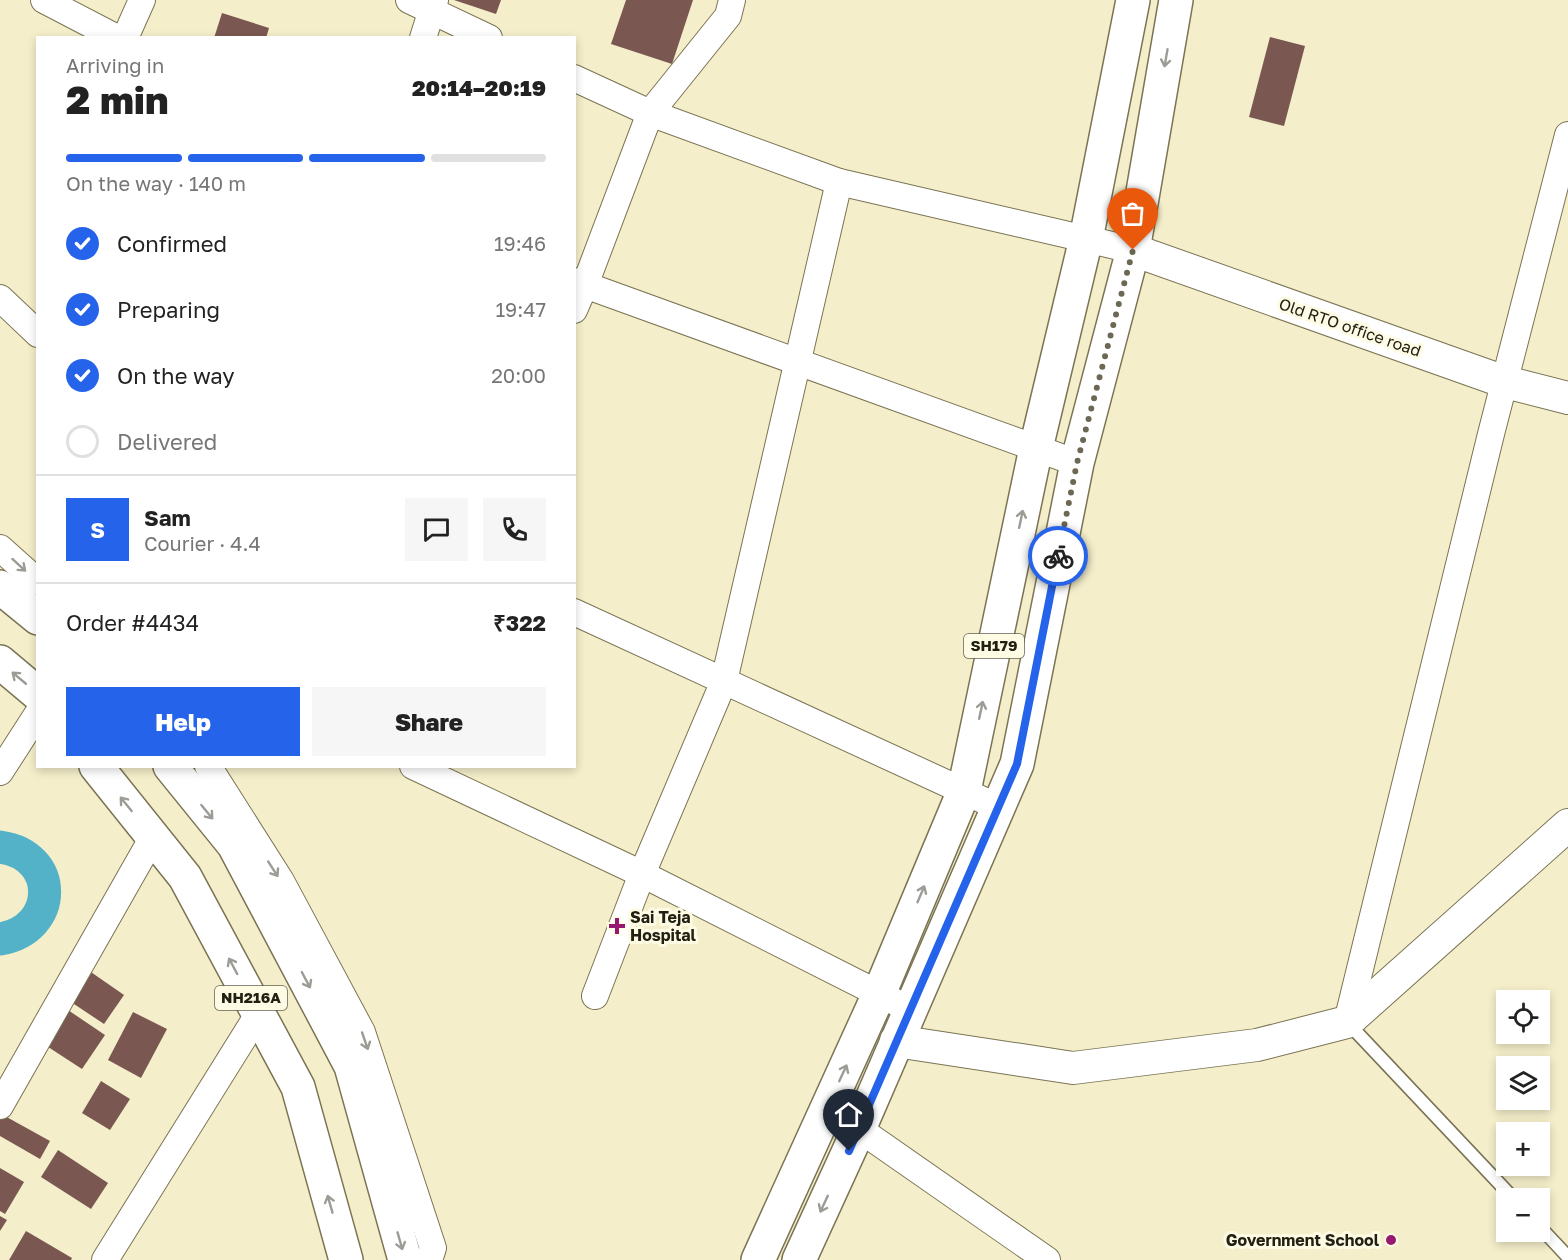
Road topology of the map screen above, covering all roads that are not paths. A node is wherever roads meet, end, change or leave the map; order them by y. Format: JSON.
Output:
{"nodes":[{"id":1,"x":44,"y":0,"type":"edge"},
{"id":2,"x":142,"y":0,"type":"edge"},
{"id":3,"x":732,"y":0,"type":"edge"},
{"id":4,"x":1133,"y":0,"type":"edge"},
{"id":5,"x":1176,"y":0,"type":"edge"},
{"id":6,"x":425,"y":4,"type":"edge"},
{"id":7,"x":113,"y":36,"type":"edge"},
{"id":8,"x":126,"y":36,"type":"edge"},
{"id":9,"x":423,"y":36,"type":"edge"},
{"id":10,"x":485,"y":36,"type":"edge"},
{"id":11,"x":576,"y":79,"type":"edge"},
{"id":12,"x":650,"y":113,"type":"junction"},
{"id":13,"x":1568,"y":135,"type":"edge"},
{"id":14,"x":838,"y":182,"type":"junction"},
{"id":15,"x":1086,"y":239,"type":"junction"},
{"id":16,"x":1133,"y":250,"type":"junction"},
{"id":17,"x":580,"y":283,"type":"edge"},
{"id":18,"x":0,"y":298,"type":"edge"},
{"id":19,"x":576,"y":301,"type":"edge"},
{"id":20,"x":36,"y":332,"type":"edge"},
{"id":21,"x":797,"y":362,"type":"junction"},
{"id":22,"x":1505,"y":382,"type":"junction"},
{"id":23,"x":1568,"y":398,"type":"edge"},
{"id":24,"x":1036,"y":448,"type":"junction"},
{"id":25,"x":1077,"y":463,"type":"junction"},
{"id":26,"x":0,"y":548,"type":"edge"},
{"id":27,"x":36,"y":580,"type":"edge"},
{"id":28,"x":0,"y":587,"type":"edge"},
{"id":29,"x":576,"y":613,"type":"edge"},
{"id":30,"x":36,"y":616,"type":"edge"},
{"id":31,"x":0,"y":662,"type":"edge"},
{"id":32,"x":724,"y":681,"type":"junction"},
{"id":33,"x":36,"y":692,"type":"edge"},
{"id":34,"x":36,"y":716,"type":"edge"},
{"id":35,"x":98,"y":768,"type":"edge"},
{"id":36,"x":173,"y":768,"type":"edge"},
{"id":37,"x":209,"y":768,"type":"edge"},
{"id":38,"x":417,"y":768,"type":"edge"},
{"id":39,"x":0,"y":772,"type":"edge"},
{"id":40,"x":964,"y":791,"type":"junction"},
{"id":41,"x":998,"y":807,"type":"junction"},
{"id":42,"x":1568,"y":825,"type":"edge"},
{"id":43,"x":153,"y":837,"type":"junction"},
{"id":44,"x":642,"y":874,"type":"junction"},
{"id":45,"x":879,"y":994,"type":"junction"},
{"id":46,"x":595,"y":996,"type":"dead end"},
{"id":47,"x":910,"y":1010,"type":"junction"},
{"id":48,"x":259,"y":1014,"type":"junction"},
{"id":49,"x":1347,"y":1022,"type":"junction"},
{"id":50,"x":896,"y":1041,"type":"junction"},
{"id":51,"x":0,"y":1106,"type":"edge"},
{"id":52,"x":858,"y":1129,"type":"junction"},
{"id":53,"x":1504,"y":1188,"type":"edge"},
{"id":54,"x":1550,"y":1238,"type":"edge"},
{"id":55,"x":1568,"y":1257,"type":"edge"},
{"id":56,"x":105,"y":1260,"type":"edge"},
{"id":57,"x":346,"y":1260,"type":"edge"},
{"id":58,"x":405,"y":1260,"type":"edge"},
{"id":59,"x":429,"y":1260,"type":"edge"},
{"id":60,"x":758,"y":1260,"type":"edge"},
{"id":61,"x":799,"y":1260,"type":"edge"},
{"id":62,"x":1047,"y":1260,"type":"edge"}],
"edges":[{"from":1,"to":7,"type":"street"},
{"from":2,"to":8,"type":"street"},
{"from":3,"to":12,"type":"street"},
{"from":4,"to":15,"type":"main road","number":"SH179"},
{"from":5,"to":16,"type":"main road","number":"SH179","one_way":true},
{"from":6,"to":9,"type":"street"},
{"from":6,"to":10,"type":"street"},
{"from":11,"to":12,"type":"street"},
{"from":12,"to":14,"type":"street"},
{"from":12,"to":17,"type":"street"},
{"from":13,"to":22,"type":"street"},
{"from":14,"to":15,"type":"street"},
{"from":14,"to":21,"type":"street"},
{"from":15,"to":16,"type":"street"},
{"from":15,"to":24,"type":"main road","number":"SH179"},
{"from":16,"to":22,"type":"street","name":"Old RTO office road"},
{"from":16,"to":25,"type":"main road","number":"SH179"},
{"from":17,"to":19,"type":"street"},
{"from":17,"to":21,"type":"street"},
{"from":18,"to":20,"type":"street"},
{"from":21,"to":24,"type":"street"},
{"from":21,"to":32,"type":"street"},
{"from":22,"to":23,"type":"street","name":"Old RTO office road"},
{"from":22,"to":49,"type":"street"},
{"from":24,"to":25,"type":"street"},
{"from":40,"to":24,"type":"main road","number":"SH179","one_way":true},
{"from":25,"to":41,"type":"main road","number":"SH179"},
{"from":26,"to":27,"type":"street","one_way":true},
{"from":28,"to":30,"type":"main road"},
{"from":29,"to":32,"type":"street"},
{"from":33,"to":31,"type":"main road","one_way":true},
{"from":32,"to":40,"type":"street"},
{"from":32,"to":44,"type":"street"},
{"from":34,"to":39,"type":"street"},
{"from":43,"to":35,"type":"main road","number":"NH216A","one_way":true},
{"from":36,"to":58,"type":"main road","number":"NH216A","one_way":true},
{"from":37,"to":59,"type":"street","one_way":true},
{"from":38,"to":44,"type":"street"},
{"from":40,"to":41,"type":"street"},
{"from":45,"to":40,"type":"main road","number":"SH179","one_way":true},
{"from":41,"to":47,"type":"main road","number":"SH179"},
{"from":42,"to":49,"type":"street"},
{"from":48,"to":43,"type":"main road","number":"NH216A","one_way":true},
{"from":43,"to":51,"type":"street"},
{"from":44,"to":45,"type":"street"},
{"from":44,"to":46,"type":"street"},
{"from":45,"to":47,"type":"street"},
{"from":60,"to":45,"type":"main road","number":"SH179","one_way":true},
{"from":47,"to":50,"type":"main road","number":"SH179"},
{"from":48,"to":56,"type":"street"},
{"from":57,"to":48,"type":"main road","number":"NH216A","one_way":true},
{"from":49,"to":50,"type":"street"},
{"from":49,"to":53,"type":"lane"},
{"from":50,"to":52,"type":"main road","number":"SH179"},
{"from":52,"to":61,"type":"main road","number":"SH179","one_way":true},
{"from":52,"to":62,"type":"street"},
{"from":54,"to":55,"type":"lane"}]}
